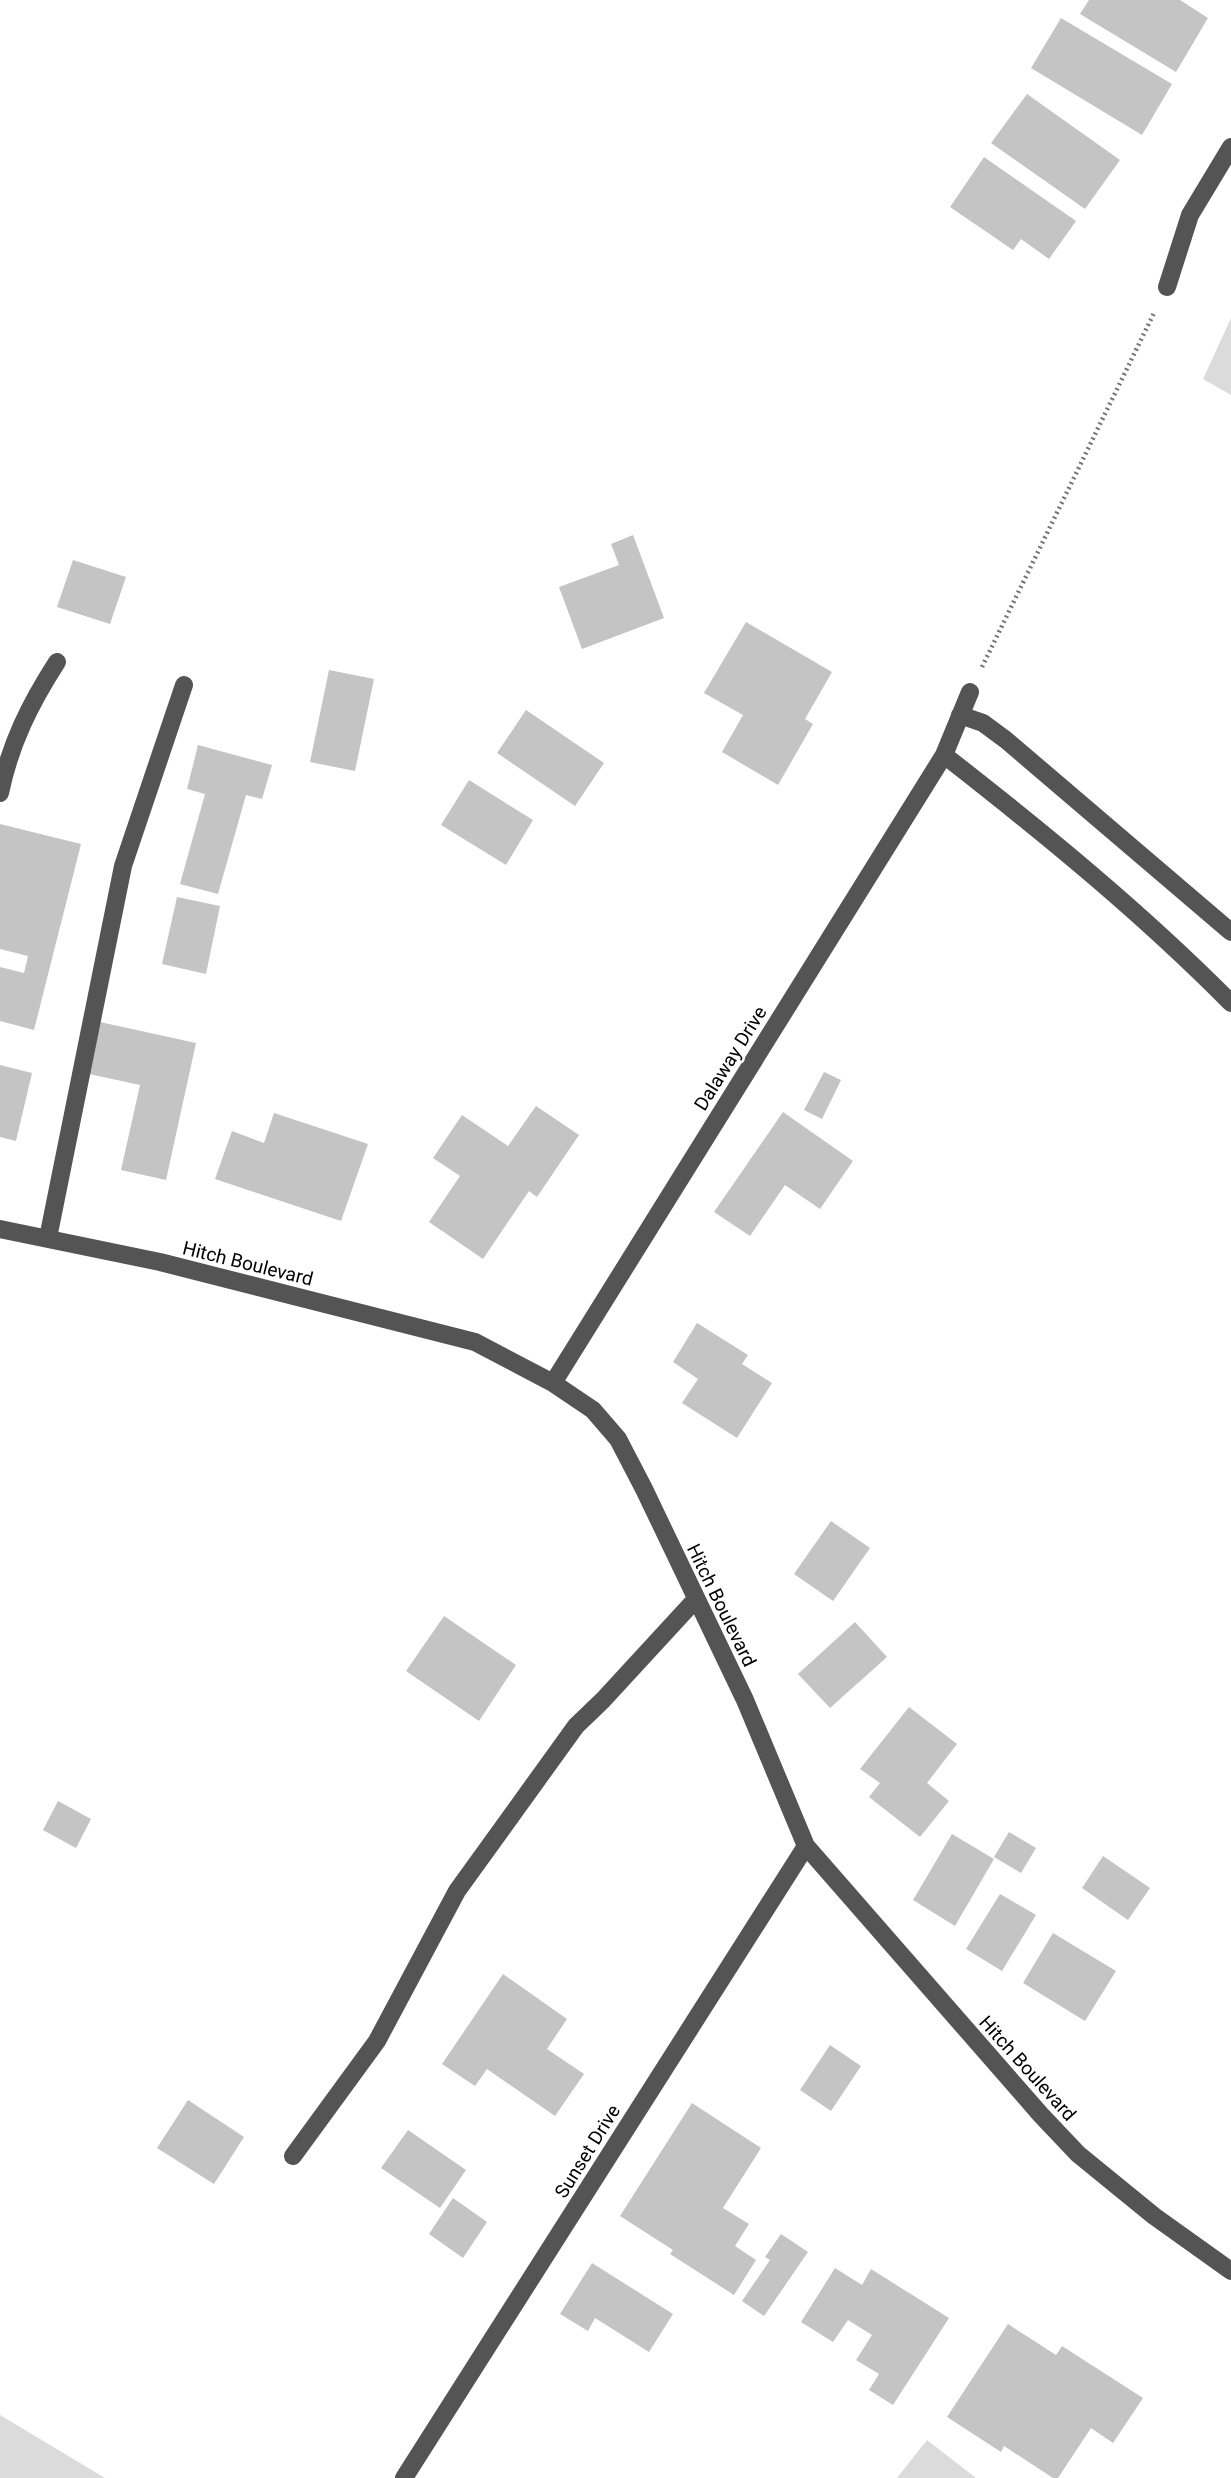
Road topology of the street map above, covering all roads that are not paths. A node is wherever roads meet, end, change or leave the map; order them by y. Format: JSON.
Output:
{"nodes":[{"id":1,"x":1231,"y":147,"type":"edge"},
{"id":2,"x":1167,"y":287,"type":"road end"},
{"id":3,"x":57,"y":662,"type":"dead end"},
{"id":4,"x":184,"y":685,"type":"dead end"},
{"id":5,"x":970,"y":692,"type":"road end"},
{"id":6,"x":961,"y":715,"type":"junction"},
{"id":7,"x":944,"y":755,"type":"junction"},
{"id":8,"x":0,"y":793,"type":"edge"},
{"id":9,"x":1231,"y":932,"type":"edge"},
{"id":10,"x":1231,"y":1003,"type":"edge"},
{"id":11,"x":0,"y":1229,"type":"edge"},
{"id":12,"x":48,"y":1238,"type":"junction"},
{"id":13,"x":553,"y":1383,"type":"junction"},
{"id":14,"x":695,"y":1599,"type":"junction"},
{"id":15,"x":806,"y":1846,"type":"junction"},
{"id":16,"x":293,"y":2156,"type":"dead end"},
{"id":17,"x":1231,"y":2271,"type":"edge"},
{"id":18,"x":404,"y":2478,"type":"edge"}],
"edges":[{"from":1,"to":2,"type":"street"},
{"from":3,"to":8,"type":"street"},
{"from":4,"to":12,"type":"street"},
{"from":5,"to":6,"type":"street","name":"Dalaway Drive"},
{"from":6,"to":7,"type":"street","name":"Dalaway Drive"},
{"from":6,"to":9,"type":"street"},
{"from":7,"to":10,"type":"street"},
{"from":7,"to":13,"type":"street","name":"Dalaway Drive"},
{"from":11,"to":12,"type":"street","name":"Hitch Boulevard"},
{"from":12,"to":13,"type":"street","name":"Hitch Boulevard"},
{"from":13,"to":14,"type":"street","name":"Hitch Boulevard"},
{"from":14,"to":15,"type":"street","name":"Hitch Boulevard"},
{"from":14,"to":16,"type":"street"},
{"from":15,"to":17,"type":"street","name":"Hitch Boulevard"},
{"from":15,"to":18,"type":"street","name":"Sunset Drive"}]}
